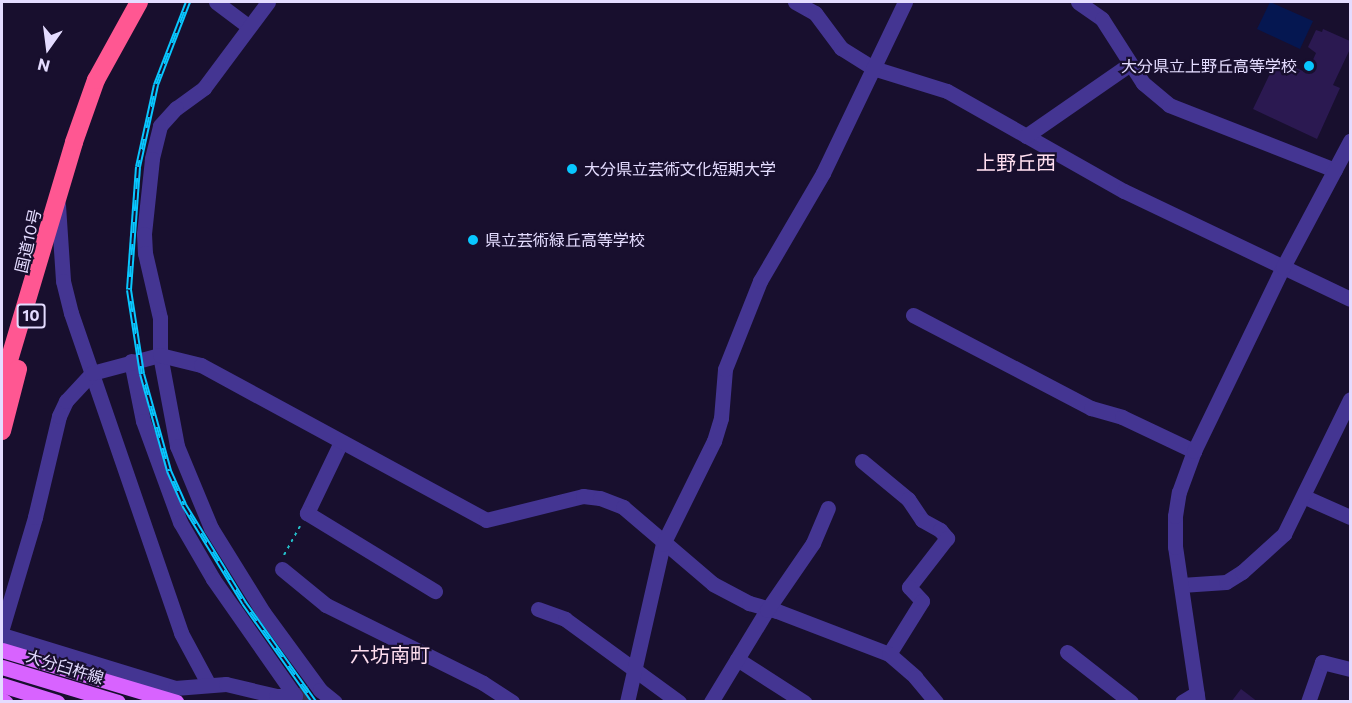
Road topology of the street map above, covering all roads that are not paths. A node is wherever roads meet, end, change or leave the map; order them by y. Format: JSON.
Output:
{"nodes":[{"id":1,"x":139,"y":2,"type":"edge"},
{"id":2,"x":216,"y":2,"type":"edge"},
{"id":3,"x":268,"y":2,"type":"edge"},
{"id":4,"x":795,"y":2,"type":"edge"},
{"id":5,"x":905,"y":2,"type":"edge"},
{"id":6,"x":1082,"y":2,"type":"edge"},
{"id":7,"x":248,"y":26,"type":"junction"},
{"id":8,"x":1130,"y":64,"type":"junction"},
{"id":9,"x":873,"y":68,"type":"junction"},
{"id":10,"x":1026,"y":136,"type":"junction"},
{"id":11,"x":1350,"y":141,"type":"edge"},
{"id":12,"x":1335,"y":170,"type":"junction"},
{"id":13,"x":58,"y":200,"type":"junction"},
{"id":14,"x":1283,"y":267,"type":"junction"},
{"id":15,"x":1350,"y":299,"type":"edge"},
{"id":16,"x":913,"y":315,"type":"dead end"},
{"id":17,"x":160,"y":355,"type":"junction"},
{"id":18,"x":131,"y":361,"type":"junction"},
{"id":19,"x":92,"y":373,"type":"junction"},
{"id":20,"x":2,"y":384,"type":"edge"},
{"id":21,"x":1350,"y":399,"type":"edge"},
{"id":22,"x":2,"y":430,"type":"edge"},
{"id":23,"x":341,"y":442,"type":"junction"},
{"id":24,"x":1194,"y":451,"type":"junction"},
{"id":25,"x":862,"y":461,"type":"dead end"},
{"id":26,"x":1305,"y":497,"type":"junction"},
{"id":27,"x":828,"y":508,"type":"dead end"},
{"id":28,"x":1350,"y":517,"type":"edge"},
{"id":29,"x":663,"y":544,"type":"junction"},
{"id":30,"x":282,"y":569,"type":"road end"},
{"id":31,"x":1181,"y":585,"type":"junction"},
{"id":32,"x":435,"y":591,"type":"dead end"},
{"id":33,"x":538,"y":609,"type":"dead end"},
{"id":34,"x":766,"y":610,"type":"junction"},
{"id":35,"x":2,"y":628,"type":"edge"},
{"id":36,"x":2,"y":635,"type":"edge"},
{"id":37,"x":2,"y":650,"type":"edge"},
{"id":38,"x":1067,"y":652,"type":"dead end"},
{"id":39,"x":889,"y":654,"type":"junction"},
{"id":40,"x":737,"y":659,"type":"junction"},
{"id":41,"x":2,"y":667,"type":"edge"},
{"id":42,"x":636,"y":669,"type":"junction"},
{"id":43,"x":1350,"y":669,"type":"edge"},
{"id":44,"x":209,"y":685,"type":"junction"},
{"id":45,"x":2,"y":686,"type":"edge"},
{"id":46,"x":1198,"y":697,"type":"edge"},
{"id":47,"x":57,"y":702,"type":"edge"},
{"id":48,"x":118,"y":702,"type":"edge"},
{"id":49,"x":176,"y":702,"type":"edge"},
{"id":50,"x":335,"y":702,"type":"edge"},
{"id":51,"x":512,"y":702,"type":"edge"},
{"id":52,"x":627,"y":702,"type":"edge"},
{"id":53,"x":680,"y":702,"type":"edge"},
{"id":54,"x":711,"y":702,"type":"edge"},
{"id":55,"x":804,"y":702,"type":"edge"},
{"id":56,"x":936,"y":702,"type":"edge"},
{"id":57,"x":1131,"y":702,"type":"edge"},
{"id":58,"x":1182,"y":702,"type":"edge"},
{"id":59,"x":1308,"y":702,"type":"edge"}],
"edges":[{"from":1,"to":13,"type":"highway","name":"国道10号","number":"10"},
{"from":2,"to":7,"type":"street"},
{"from":3,"to":7,"type":"street"},
{"from":4,"to":9,"type":"street"},
{"from":5,"to":9,"type":"street"},
{"from":6,"to":8,"type":"street"},
{"from":7,"to":17,"type":"street"},
{"from":8,"to":10,"type":"street"},
{"from":8,"to":12,"type":"street"},
{"from":9,"to":10,"type":"street"},
{"from":9,"to":29,"type":"street"},
{"from":10,"to":14,"type":"street"},
{"from":11,"to":12,"type":"street"},
{"from":12,"to":14,"type":"street"},
{"from":13,"to":19,"type":"street"},
{"from":13,"to":20,"type":"highway","name":"国道10号","number":"10"},
{"from":13,"to":22,"type":"highway","name":"国道10号","number":"10"},
{"from":14,"to":15,"type":"street"},
{"from":14,"to":24,"type":"street"},
{"from":16,"to":24,"type":"street"},
{"from":17,"to":18,"type":"street"},
{"from":17,"to":23,"type":"street"},
{"from":17,"to":50,"type":"street"},
{"from":18,"to":19,"type":"street"},
{"from":18,"to":44,"type":"street"},
{"from":19,"to":35,"type":"street"},
{"from":19,"to":44,"type":"street"},
{"from":21,"to":26,"type":"street"},
{"from":23,"to":29,"type":"street"},
{"from":23,"to":32,"type":"street"},
{"from":24,"to":31,"type":"street"},
{"from":25,"to":39,"type":"street"},
{"from":26,"to":28,"type":"street"},
{"from":26,"to":31,"type":"street"},
{"from":27,"to":34,"type":"street"},
{"from":29,"to":34,"type":"street"},
{"from":29,"to":42,"type":"street"},
{"from":30,"to":51,"type":"street"},
{"from":31,"to":46,"type":"street"},
{"from":33,"to":42,"type":"street"},
{"from":34,"to":39,"type":"street"},
{"from":34,"to":40,"type":"street"},
{"from":36,"to":44,"type":"street"},
{"from":37,"to":49,"type":"main road"},
{"from":38,"to":57,"type":"street"},
{"from":39,"to":56,"type":"street"},
{"from":40,"to":54,"type":"street"},
{"from":40,"to":55,"type":"street"},
{"from":41,"to":48,"type":"main road","name":"大分臼杵線"},
{"from":42,"to":52,"type":"street"},
{"from":42,"to":53,"type":"street"},
{"from":43,"to":59,"type":"street"},
{"from":45,"to":47,"type":"main road"},
{"from":46,"to":58,"type":"street"}]}
